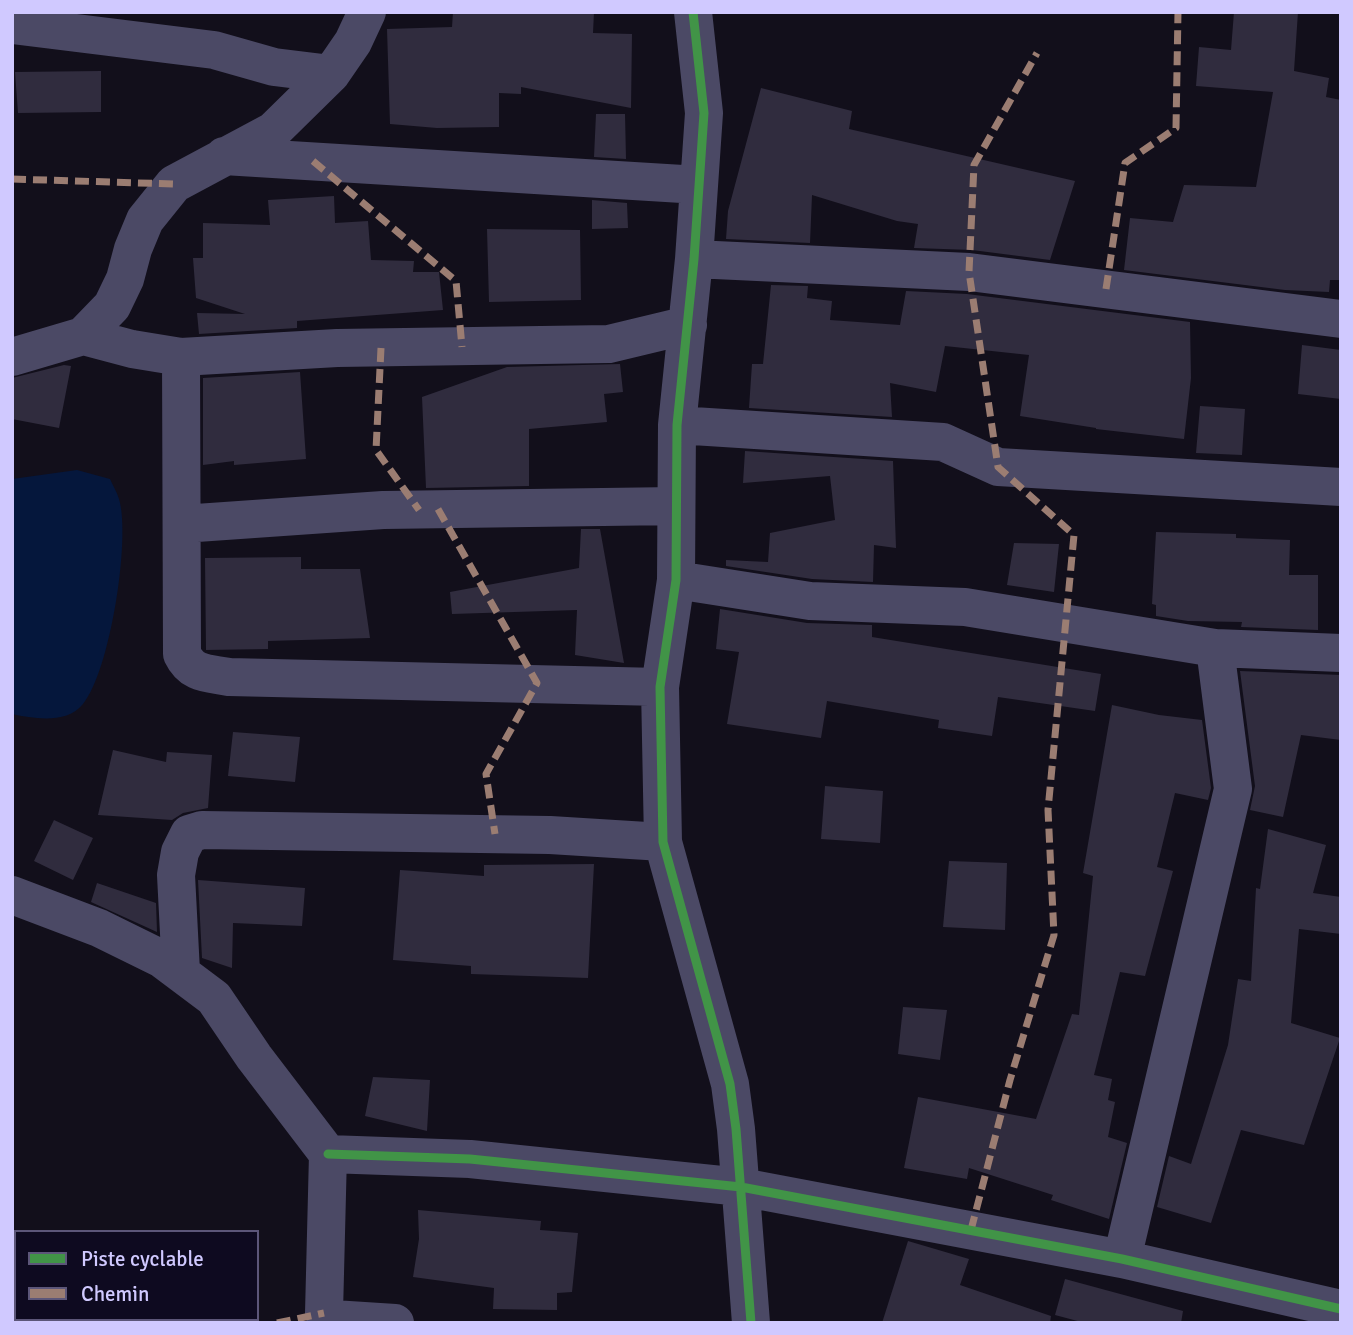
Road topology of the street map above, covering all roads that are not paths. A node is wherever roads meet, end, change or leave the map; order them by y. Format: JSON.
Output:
{"nodes":[{"id":1,"x":367,"y":12,"type":"edge"},
{"id":2,"x":693,"y":12,"type":"edge"},
{"id":3,"x":12,"y":25,"type":"edge"},
{"id":4,"x":331,"y":74,"type":"junction"},
{"id":5,"x":224,"y":156,"type":"junction"},
{"id":6,"x":699,"y":185,"type":"junction"},
{"id":7,"x":694,"y":259,"type":"junction"},
{"id":8,"x":1341,"y":318,"type":"edge"},
{"id":9,"x":688,"y":325,"type":"junction"},
{"id":10,"x":83,"y":337,"type":"junction"},
{"id":11,"x":181,"y":357,"type":"junction"},
{"id":12,"x":12,"y":358,"type":"edge"},
{"id":13,"x":677,"y":425,"type":"junction"},
{"id":14,"x":1341,"y":487,"type":"edge"},
{"id":15,"x":676,"y":506,"type":"junction"},
{"id":16,"x":182,"y":524,"type":"junction"},
{"id":17,"x":676,"y":580,"type":"junction"},
{"id":18,"x":1215,"y":648,"type":"junction"},
{"id":19,"x":1341,"y":653,"type":"edge"},
{"id":20,"x":660,"y":687,"type":"junction"},
{"id":21,"x":663,"y":842,"type":"junction"},
{"id":22,"x":12,"y":895,"type":"edge"},
{"id":23,"x":181,"y":972,"type":"junction"},
{"id":24,"x":328,"y":1154,"type":"junction"},
{"id":25,"x":741,"y":1187,"type":"junction"},
{"id":26,"x":1122,"y":1259,"type":"junction"},
{"id":27,"x":1341,"y":1309,"type":"edge"},
{"id":28,"x":1288,"y":1311,"type":"edge"},
{"id":29,"x":395,"y":1323,"type":"edge"},
{"id":30,"x":751,"y":1323,"type":"edge"}],
"edges":[{"from":1,"to":4,"type":"street"},
{"from":2,"to":6,"type":"street"},
{"from":3,"to":4,"type":"street"},
{"from":4,"to":5,"type":"street"},
{"from":5,"to":6,"type":"street"},
{"from":5,"to":10,"type":"street"},
{"from":6,"to":7,"type":"street"},
{"from":7,"to":8,"type":"street"},
{"from":7,"to":9,"type":"street"},
{"from":9,"to":11,"type":"street"},
{"from":9,"to":13,"type":"street"},
{"from":10,"to":11,"type":"street"},
{"from":10,"to":12,"type":"street"},
{"from":11,"to":16,"type":"street"},
{"from":13,"to":14,"type":"street"},
{"from":13,"to":15,"type":"street"},
{"from":15,"to":16,"type":"street"},
{"from":15,"to":17,"type":"street"},
{"from":16,"to":20,"type":"street"},
{"from":17,"to":18,"type":"street"},
{"from":17,"to":20,"type":"street"},
{"from":18,"to":19,"type":"street"},
{"from":18,"to":26,"type":"street"},
{"from":20,"to":21,"type":"street"},
{"from":21,"to":23,"type":"street"},
{"from":21,"to":25,"type":"street"},
{"from":22,"to":23,"type":"street"},
{"from":23,"to":24,"type":"street"},
{"from":24,"to":25,"type":"street"},
{"from":24,"to":29,"type":"street"},
{"from":25,"to":26,"type":"street"},
{"from":25,"to":30,"type":"street"},
{"from":26,"to":28,"type":"street"},
{"from":27,"to":28,"type":"street"}]}
